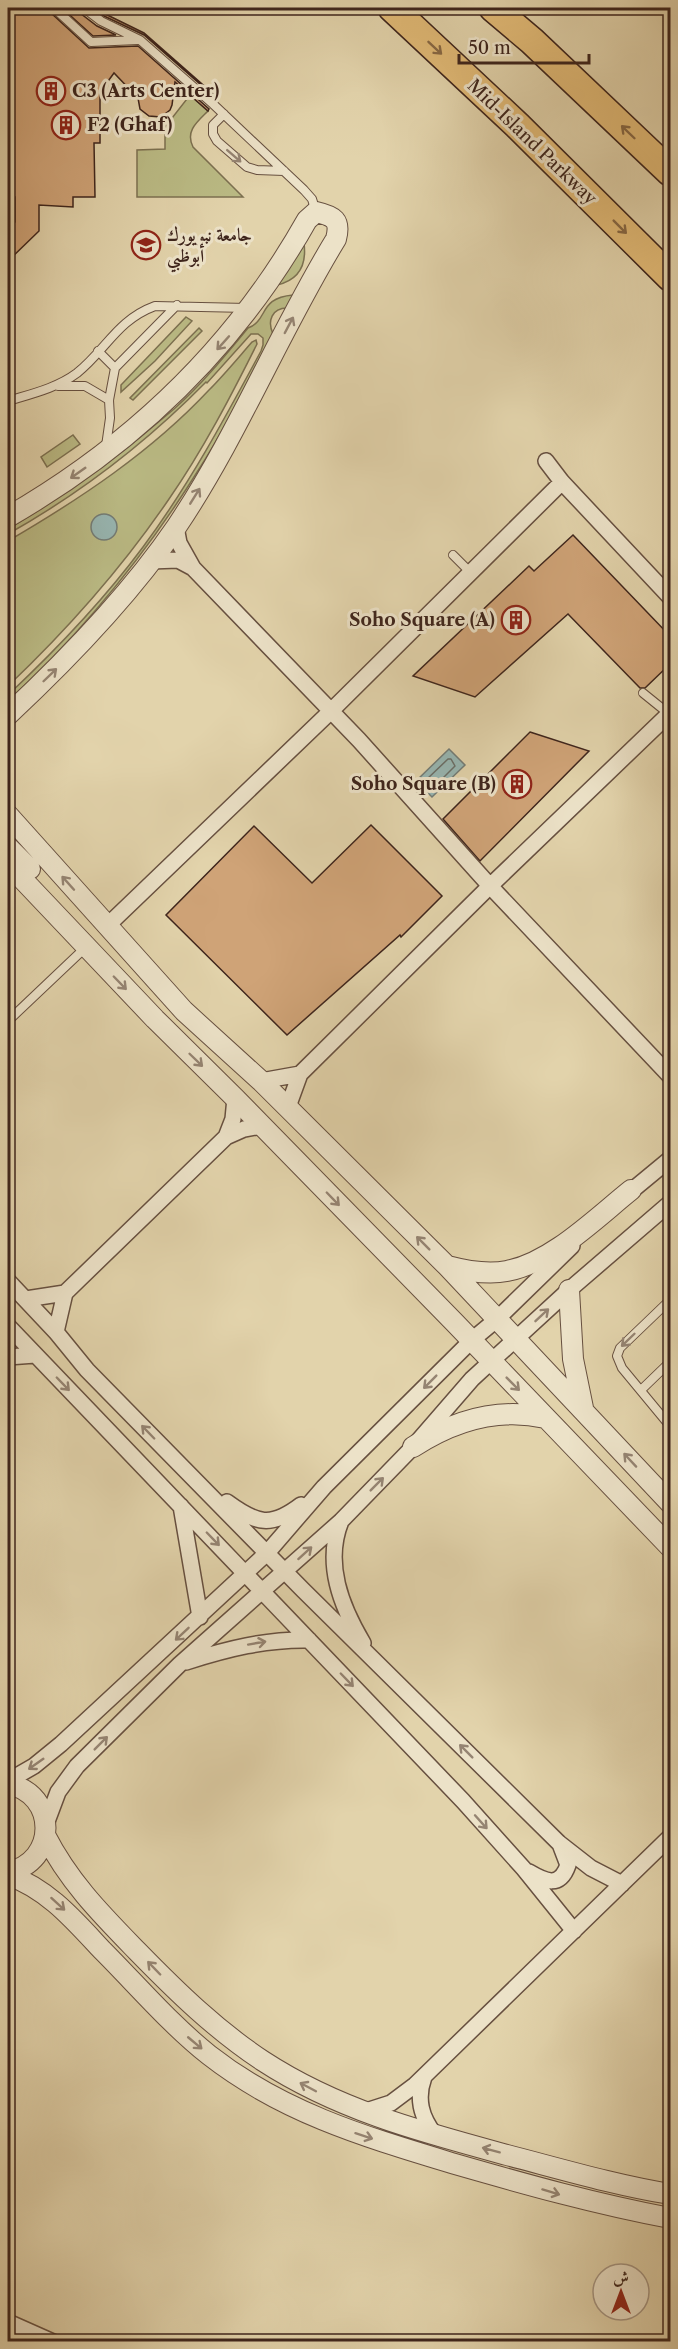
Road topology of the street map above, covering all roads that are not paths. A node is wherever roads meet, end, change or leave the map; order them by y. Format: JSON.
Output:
{"nodes":[{"id":1,"x":54,"y":8,"type":"edge"},
{"id":2,"x":84,"y":8,"type":"edge"},
{"id":3,"x":392,"y":8,"type":"edge"},
{"id":4,"x":493,"y":8,"type":"edge"},
{"id":5,"x":140,"y":40,"type":"junction"},
{"id":6,"x":224,"y":114,"type":"junction"},
{"id":7,"x":284,"y":171,"type":"junction"},
{"id":8,"x":670,"y":172,"type":"edge"},
{"id":9,"x":316,"y":212,"type":"junction"},
{"id":10,"x":670,"y":277,"type":"edge"},
{"id":11,"x":177,"y":305,"type":"junction"},
{"id":12,"x":251,"y":308,"type":"junction"},
{"id":13,"x":98,"y":351,"type":"junction"},
{"id":14,"x":115,"y":368,"type":"junction"},
{"id":15,"x":56,"y":386,"type":"junction"},
{"id":16,"x":109,"y":400,"type":"junction"},
{"id":17,"x":8,"y":401,"type":"edge"},
{"id":18,"x":104,"y":454,"type":"junction"},
{"id":19,"x":546,"y":461,"type":"dead end"},
{"id":20,"x":562,"y":482,"type":"junction"},
{"id":21,"x":8,"y":517,"type":"edge"},
{"id":22,"x":176,"y":526,"type":"junction"},
{"id":23,"x":453,"y":555,"type":"dead end"},
{"id":24,"x":150,"y":561,"type":"junction"},
{"id":25,"x":193,"y":568,"type":"junction"},
{"id":26,"x":471,"y":573,"type":"junction"},
{"id":27,"x":670,"y":597,"type":"edge"},
{"id":28,"x":643,"y":693,"type":"dead end"},
{"id":29,"x":331,"y":711,"type":"junction"},
{"id":30,"x":670,"y":714,"type":"edge"},
{"id":31,"x":8,"y":715,"type":"edge"},
{"id":32,"x":8,"y":815,"type":"edge"},
{"id":33,"x":8,"y":847,"type":"edge"},
{"id":34,"x":8,"y":864,"type":"edge"},
{"id":35,"x":490,"y":886,"type":"junction"},
{"id":36,"x":107,"y":926,"type":"junction"},
{"id":37,"x":86,"y":947,"type":"junction"},
{"id":38,"x":184,"y":1011,"type":"junction"},
{"id":39,"x":8,"y":1021,"type":"edge"},
{"id":40,"x":300,"y":1074,"type":"junction"},
{"id":41,"x":670,"y":1076,"type":"edge"},
{"id":42,"x":261,"y":1081,"type":"junction"},
{"id":43,"x":235,"y":1098,"type":"junction"},
{"id":44,"x":288,"y":1107,"type":"junction"},
{"id":45,"x":262,"y":1126,"type":"junction"},
{"id":46,"x":226,"y":1137,"type":"junction"},
{"id":47,"x":670,"y":1159,"type":"edge"},
{"id":48,"x":631,"y":1190,"type":"junction"},
{"id":49,"x":670,"y":1203,"type":"edge"},
{"id":50,"x":447,"y":1266,"type":"junction"},
{"id":51,"x":8,"y":1281,"type":"edge"},
{"id":52,"x":569,"y":1290,"type":"junction"},
{"id":53,"x":65,"y":1293,"type":"junction"},
{"id":54,"x":26,"y":1299,"type":"junction"},
{"id":55,"x":670,"y":1299,"type":"edge"},
{"id":56,"x":496,"y":1320,"type":"junction"},
{"id":57,"x":8,"y":1326,"type":"edge"},
{"id":58,"x":56,"y":1332,"type":"junction"},
{"id":59,"x":516,"y":1339,"type":"junction"},
{"id":60,"x":472,"y":1340,"type":"junction"},
{"id":61,"x":35,"y":1355,"type":"junction"},
{"id":62,"x":8,"y":1357,"type":"edge"},
{"id":63,"x":491,"y":1362,"type":"junction"},
{"id":64,"x":670,"y":1362,"type":"edge"},
{"id":65,"x":641,"y":1390,"type":"junction"},
{"id":66,"x":584,"y":1411,"type":"junction"},
{"id":67,"x":546,"y":1418,"type":"junction"},
{"id":68,"x":670,"y":1425,"type":"edge"},
{"id":69,"x":413,"y":1447,"type":"junction"},
{"id":70,"x":189,"y":1474,"type":"junction"},
{"id":71,"x":324,"y":1487,"type":"junction"},
{"id":72,"x":670,"y":1503,"type":"edge"},
{"id":73,"x":181,"y":1506,"type":"junction"},
{"id":74,"x":341,"y":1521,"type":"junction"},
{"id":75,"x":670,"y":1547,"type":"edge"},
{"id":76,"x":267,"y":1553,"type":"junction"},
{"id":77,"x":284,"y":1571,"type":"junction"},
{"id":78,"x":246,"y":1574,"type":"junction"},
{"id":79,"x":262,"y":1590,"type":"junction"},
{"id":80,"x":200,"y":1617,"type":"junction"},
{"id":81,"x":309,"y":1640,"type":"junction"},
{"id":82,"x":180,"y":1664,"type":"junction"},
{"id":83,"x":379,"y":1665,"type":"junction"},
{"id":84,"x":8,"y":1783,"type":"edge"},
{"id":85,"x":45,"y":1830,"type":"junction"},
{"id":86,"x":670,"y":1837,"type":"edge"},
{"id":87,"x":559,"y":1843,"type":"junction"},
{"id":88,"x":524,"y":1869,"type":"junction"},
{"id":89,"x":8,"y":1873,"type":"edge"},
{"id":90,"x":622,"y":1884,"type":"junction"},
{"id":91,"x":574,"y":1931,"type":"junction"},
{"id":92,"x":426,"y":2074,"type":"junction"},
{"id":93,"x":363,"y":2112,"type":"junction"},
{"id":94,"x":435,"y":2135,"type":"junction"},
{"id":95,"x":670,"y":2194,"type":"edge"},
{"id":96,"x":670,"y":2218,"type":"edge"},
{"id":97,"x":8,"y":2322,"type":"edge"},
{"id":98,"x":53,"y":2342,"type":"edge"}],
"edges":[{"from":1,"to":5,"type":"lane"},
{"from":2,"to":5,"type":"lane"},
{"from":3,"to":10,"type":"highway","name":"Mid-Island Parkway","one_way":true},
{"from":8,"to":4,"type":"highway","one_way":true},
{"from":5,"to":6,"type":"lane"},
{"from":6,"to":7,"type":"lane"},
{"from":6,"to":7,"type":"lane","one_way":true},
{"from":7,"to":9,"type":"lane"},
{"from":9,"to":12,"type":"street"},
{"from":22,"to":9,"type":"street","one_way":true},
{"from":11,"to":12,"type":"lane"},
{"from":11,"to":13,"type":"lane"},
{"from":11,"to":14,"type":"lane"},
{"from":12,"to":18,"type":"street","one_way":true},
{"from":13,"to":14,"type":"lane"},
{"from":13,"to":15,"type":"lane"},
{"from":14,"to":16,"type":"lane"},
{"from":15,"to":16,"type":"lane"},
{"from":15,"to":17,"type":"lane"},
{"from":16,"to":18,"type":"lane"},
{"from":18,"to":21,"type":"street","one_way":true},
{"from":19,"to":20,"type":"street"},
{"from":20,"to":26,"type":"street"},
{"from":20,"to":27,"type":"street"},
{"from":22,"to":24,"type":"street"},
{"from":22,"to":25,"type":"street"},
{"from":23,"to":26,"type":"lane"},
{"from":24,"to":25,"type":"street"},
{"from":31,"to":24,"type":"street","one_way":true},
{"from":25,"to":29,"type":"street"},
{"from":26,"to":29,"type":"street"},
{"from":28,"to":30,"type":"lane"},
{"from":29,"to":35,"type":"street"},
{"from":29,"to":36,"type":"street"},
{"from":30,"to":35,"type":"street"},
{"from":36,"to":32,"type":"street","one_way":true},
{"from":33,"to":36,"type":"street"},
{"from":34,"to":37,"type":"street"},
{"from":35,"to":40,"type":"street"},
{"from":35,"to":41,"type":"street"},
{"from":36,"to":38,"type":"street"},
{"from":37,"to":38,"type":"street"},
{"from":37,"to":39,"type":"lane"},
{"from":37,"to":43,"type":"street","one_way":true},
{"from":38,"to":42,"type":"street"},
{"from":40,"to":42,"type":"street"},
{"from":40,"to":44,"type":"street"},
{"from":42,"to":44,"type":"street"},
{"from":43,"to":45,"type":"street"},
{"from":43,"to":46,"type":"street"},
{"from":50,"to":44,"type":"street","one_way":true},
{"from":45,"to":46,"type":"street"},
{"from":45,"to":60,"type":"street","one_way":true},
{"from":46,"to":53,"type":"street"},
{"from":47,"to":48,"type":"street"},
{"from":48,"to":50,"type":"street"},
{"from":48,"to":56,"type":"street"},
{"from":49,"to":52,"type":"street"},
{"from":50,"to":56,"type":"street"},
{"from":51,"to":54,"type":"street"},
{"from":59,"to":52,"type":"street","one_way":true},
{"from":52,"to":66,"type":"street"},
{"from":53,"to":54,"type":"street"},
{"from":53,"to":58,"type":"street"},
{"from":54,"to":58,"type":"street"},
{"from":55,"to":65,"type":"lane","one_way":true},
{"from":56,"to":59,"type":"street"},
{"from":56,"to":60,"type":"street"},
{"from":57,"to":61,"type":"street"},
{"from":70,"to":58,"type":"street","one_way":true},
{"from":59,"to":63,"type":"street"},
{"from":59,"to":66,"type":"street"},
{"from":60,"to":63,"type":"street"},
{"from":60,"to":71,"type":"street","one_way":true},
{"from":61,"to":62,"type":"street"},
{"from":61,"to":73,"type":"street","one_way":true},
{"from":63,"to":67,"type":"street","one_way":true},
{"from":63,"to":69,"type":"street"},
{"from":64,"to":65,"type":"lane"},
{"from":65,"to":68,"type":"lane"},
{"from":72,"to":66,"type":"street","one_way":true},
{"from":67,"to":69,"type":"street"},
{"from":67,"to":75,"type":"street"},
{"from":74,"to":69,"type":"street","one_way":true},
{"from":70,"to":71,"type":"street"},
{"from":70,"to":76,"type":"street"},
{"from":71,"to":76,"type":"street"},
{"from":73,"to":78,"type":"street","one_way":true},
{"from":73,"to":80,"type":"street"},
{"from":77,"to":74,"type":"street","one_way":true},
{"from":74,"to":83,"type":"street"},
{"from":76,"to":77,"type":"street"},
{"from":76,"to":78,"type":"street"},
{"from":77,"to":79,"type":"street"},
{"from":77,"to":83,"type":"street"},
{"from":78,"to":79,"type":"street"},
{"from":78,"to":80,"type":"street"},
{"from":79,"to":81,"type":"street"},
{"from":79,"to":82,"type":"street"},
{"from":80,"to":84,"type":"street","one_way":true},
{"from":82,"to":81,"type":"street","one_way":true},
{"from":81,"to":88,"type":"street","one_way":true},
{"from":85,"to":82,"type":"street","one_way":true},
{"from":87,"to":83,"type":"street","one_way":true},
{"from":84,"to":85,"type":"street"},
{"from":85,"to":89,"type":"street"},
{"from":93,"to":85,"type":"street","one_way":true},
{"from":86,"to":90,"type":"street"},
{"from":87,"to":88,"type":"street"},
{"from":87,"to":90,"type":"street"},
{"from":88,"to":91,"type":"street"},
{"from":89,"to":96,"type":"street","one_way":true},
{"from":90,"to":91,"type":"street"},
{"from":91,"to":92,"type":"street"},
{"from":92,"to":93,"type":"street"},
{"from":92,"to":94,"type":"street"},
{"from":93,"to":94,"type":"street"},
{"from":95,"to":94,"type":"street","one_way":true},
{"from":97,"to":98,"type":"street"}]}
